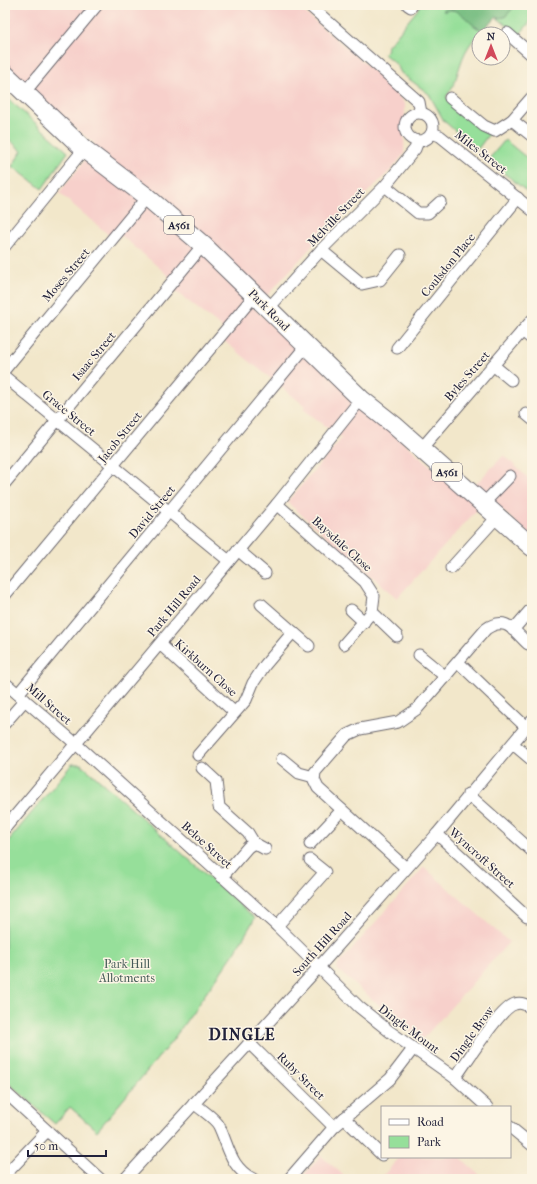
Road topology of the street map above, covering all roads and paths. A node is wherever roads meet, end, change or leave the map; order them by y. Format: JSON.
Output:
{"nodes":[{"id":1,"x":97,"y":5,"type":"edge"},
{"id":2,"x":309,"y":5,"type":"edge"},
{"id":3,"x":408,"y":5,"type":"edge"},
{"id":4,"x":412,"y":5,"type":"edge"},
{"id":5,"x":511,"y":37,"type":"edge"},
{"id":6,"x":532,"y":55,"type":"edge"},
{"id":7,"x":5,"y":74,"type":"edge"},
{"id":8,"x":24,"y":93,"type":"junction"},
{"id":9,"x":532,"y":97,"type":"edge"},
{"id":10,"x":450,"y":98,"type":"dead end"},
{"id":11,"x":421,"y":113,"type":"junction"},
{"id":12,"x":512,"y":120,"type":"junction"},
{"id":13,"x":432,"y":133,"type":"junction"},
{"id":14,"x":532,"y":136,"type":"edge"},
{"id":15,"x":418,"y":141,"type":"junction"},
{"id":16,"x":84,"y":149,"type":"junction"},
{"id":17,"x":384,"y":186,"type":"junction"},
{"id":18,"x":147,"y":197,"type":"junction"},
{"id":19,"x":518,"y":198,"type":"junction"},
{"id":20,"x":440,"y":202,"type":"dead end"},
{"id":21,"x":532,"y":210,"type":"edge"},
{"id":22,"x":203,"y":245,"type":"junction"},
{"id":23,"x":5,"y":246,"type":"edge"},
{"id":24,"x":322,"y":250,"type":"junction"},
{"id":25,"x":400,"y":255,"type":"dead end"},
{"id":26,"x":254,"y":296,"type":"junction"},
{"id":27,"x":268,"y":310,"type":"junction"},
{"id":28,"x":532,"y":320,"type":"edge"},
{"id":29,"x":522,"y":331,"type":"junction"},
{"id":30,"x":532,"y":339,"type":"edge"},
{"id":31,"x":306,"y":346,"type":"junction"},
{"id":32,"x":397,"y":348,"type":"dead end"},
{"id":33,"x":493,"y":365,"type":"junction"},
{"id":34,"x":5,"y":369,"type":"edge"},
{"id":35,"x":5,"y":377,"type":"edge"},
{"id":36,"x":511,"y":380,"type":"dead end"},
{"id":37,"x":360,"y":399,"type":"junction"},
{"id":38,"x":57,"y":420,"type":"junction"},
{"id":39,"x":421,"y":449,"type":"junction"},
{"id":40,"x":113,"y":466,"type":"junction"},
{"id":41,"x":510,"y":476,"type":"dead end"},
{"id":42,"x":5,"y":483,"type":"edge"},
{"id":43,"x":484,"y":503,"type":"junction"},
{"id":44,"x":277,"y":504,"type":"junction"},
{"id":45,"x":169,"y":512,"type":"junction"},
{"id":46,"x":498,"y":516,"type":"junction"},
{"id":47,"x":532,"y":547,"type":"edge"},
{"id":48,"x":238,"y":550,"type":"junction"},
{"id":49,"x":228,"y":561,"type":"junction"},
{"id":50,"x":451,"y":568,"type":"dead end"},
{"id":51,"x":265,"y":573,"type":"dead end"},
{"id":52,"x":5,"y":595,"type":"edge"},
{"id":53,"x":261,"y":604,"type":"dead end"},
{"id":54,"x":532,"y":608,"type":"edge"},
{"id":55,"x":350,"y":610,"type":"dead end"},
{"id":56,"x":372,"y":612,"type":"junction"},
{"id":57,"x":364,"y":622,"type":"junction"},
{"id":58,"x":513,"y":630,"type":"junction"},
{"id":59,"x":293,"y":632,"type":"junction"},
{"id":60,"x":397,"y":636,"type":"dead end"},
{"id":61,"x":160,"y":644,"type":"junction"},
{"id":62,"x":344,"y":644,"type":"dead end"},
{"id":63,"x":528,"y":644,"type":"dead end"},
{"id":64,"x":309,"y":646,"type":"dead end"},
{"id":65,"x":419,"y":655,"type":"dead end"},
{"id":66,"x":459,"y":663,"type":"junction"},
{"id":67,"x":446,"y":677,"type":"junction"},
{"id":68,"x":5,"y":683,"type":"edge"},
{"id":69,"x":22,"y":697,"type":"junction"},
{"id":70,"x":234,"y":712,"type":"junction"},
{"id":71,"x":5,"y":723,"type":"edge"},
{"id":72,"x":529,"y":724,"type":"edge"},
{"id":73,"x":76,"y":744,"type":"junction"},
{"id":74,"x":513,"y":744,"type":"junction"},
{"id":75,"x":198,"y":755,"type":"dead end"},
{"id":76,"x":282,"y":759,"type":"dead end"},
{"id":77,"x":532,"y":760,"type":"edge"},
{"id":78,"x":202,"y":768,"type":"dead end"},
{"id":79,"x":314,"y":777,"type":"junction"},
{"id":80,"x":468,"y":794,"type":"junction"},
{"id":81,"x":342,"y":810,"type":"junction"},
{"id":82,"x":5,"y":828,"type":"edge"},
{"id":83,"x":437,"y":834,"type":"junction"},
{"id":84,"x":254,"y":842,"type":"junction"},
{"id":85,"x":310,"y":844,"type":"dead end"},
{"id":86,"x":265,"y":849,"type":"dead end"},
{"id":87,"x":532,"y":851,"type":"edge"},
{"id":88,"x":310,"y":860,"type":"dead end"},
{"id":89,"x":406,"y":868,"type":"junction"},
{"id":90,"x":222,"y":877,"type":"junction"},
{"id":91,"x":527,"y":917,"type":"dead end"},
{"id":92,"x":277,"y":926,"type":"junction"},
{"id":93,"x":318,"y":968,"type":"junction"},
{"id":94,"x":532,"y":1009,"type":"edge"},
{"id":95,"x":249,"y":1043,"type":"junction"},
{"id":96,"x":413,"y":1049,"type":"junction"},
{"id":97,"x":455,"y":1078,"type":"junction"},
{"id":98,"x":5,"y":1092,"type":"edge"},
{"id":99,"x":194,"y":1103,"type":"junction"},
{"id":100,"x":486,"y":1106,"type":"edge"},
{"id":101,"x":344,"y":1118,"type":"junction"},
{"id":102,"x":334,"y":1127,"type":"junction"},
{"id":103,"x":511,"y":1128,"type":"edge"},
{"id":104,"x":47,"y":1131,"type":"junction"},
{"id":105,"x":532,"y":1145,"type":"edge"},
{"id":106,"x":381,"y":1153,"type":"edge"},
{"id":107,"x":5,"y":1174,"type":"edge"},
{"id":108,"x":97,"y":1178,"type":"edge"},
{"id":109,"x":125,"y":1179,"type":"edge"},
{"id":110,"x":253,"y":1179,"type":"edge"},
{"id":111,"x":289,"y":1179,"type":"edge"}],
"edges":[{"from":1,"to":8,"type":"street"},
{"from":2,"to":11,"type":"street"},
{"from":3,"to":4,"type":"street"},
{"from":5,"to":6,"type":"street"},
{"from":7,"to":8,"type":"highway","name":"Park Road","number":"A561"},
{"from":8,"to":16,"type":"highway","name":"Park Road","number":"A561"},
{"from":9,"to":12,"type":"street"},
{"from":10,"to":12,"type":"street"},
{"from":11,"to":13,"type":"street"},
{"from":11,"to":15,"type":"street"},
{"from":12,"to":14,"type":"street"},
{"from":13,"to":15,"type":"street","name":"Melville Street"},
{"from":13,"to":19,"type":"street","name":"Miles Street"},
{"from":15,"to":17,"type":"street","name":"Melville Street"},
{"from":16,"to":18,"type":"highway","name":"Park Road","number":"A561"},
{"from":16,"to":23,"type":"street"},
{"from":17,"to":20,"type":"street"},
{"from":17,"to":24,"type":"street","name":"Melville Street"},
{"from":18,"to":22,"type":"highway","name":"Park Road","number":"A561"},
{"from":18,"to":34,"type":"street","name":"Moses Street"},
{"from":19,"to":21,"type":"street","name":"Miles Street"},
{"from":19,"to":32,"type":"street","name":"Coulsdon Place"},
{"from":22,"to":26,"type":"highway","name":"Park Road","number":"A561"},
{"from":22,"to":38,"type":"street","name":"Isaac Street"},
{"from":24,"to":25,"type":"street"},
{"from":24,"to":27,"type":"street","name":"Melville Street"},
{"from":26,"to":27,"type":"highway","name":"Park Road","number":"A561"},
{"from":26,"to":40,"type":"street","name":"Jacob Street"},
{"from":27,"to":31,"type":"highway","name":"Park Road","number":"A561"},
{"from":28,"to":29,"type":"street","name":"Byles Street"},
{"from":29,"to":30,"type":"street"},
{"from":29,"to":33,"type":"street","name":"Byles Street"},
{"from":31,"to":37,"type":"highway","name":"Park Road","number":"A561"},
{"from":31,"to":45,"type":"street","name":"David Street"},
{"from":33,"to":36,"type":"street"},
{"from":33,"to":39,"type":"street","name":"Byles Street"},
{"from":35,"to":38,"type":"street","name":"Grace Street"},
{"from":37,"to":39,"type":"highway","name":"Park Road","number":"A561"},
{"from":37,"to":44,"type":"street","name":"Park Hill Road"},
{"from":38,"to":40,"type":"street","name":"Grace Street"},
{"from":38,"to":42,"type":"street","name":"Isaac Street"},
{"from":39,"to":43,"type":"highway","name":"Park Road","number":"A561"},
{"from":40,"to":45,"type":"street","name":"Grace Street"},
{"from":40,"to":52,"type":"street","name":"Jacob Street"},
{"from":41,"to":43,"type":"street"},
{"from":43,"to":46,"type":"highway","name":"Park Road","number":"A561"},
{"from":44,"to":48,"type":"street","name":"Park Hill Road"},
{"from":44,"to":56,"type":"street","name":"Baysdale Close"},
{"from":45,"to":49,"type":"street","name":"Grace Street"},
{"from":45,"to":69,"type":"street","name":"David Street"},
{"from":46,"to":47,"type":"highway","name":"Park Road","number":"A561"},
{"from":46,"to":50,"type":"street"},
{"from":48,"to":49,"type":"street","name":"Park Hill Road"},
{"from":48,"to":51,"type":"street"},
{"from":49,"to":61,"type":"street","name":"Park Hill Road"},
{"from":53,"to":59,"type":"street"},
{"from":54,"to":58,"type":"street"},
{"from":55,"to":57,"type":"street"},
{"from":56,"to":57,"type":"street"},
{"from":56,"to":60,"type":"street"},
{"from":57,"to":62,"type":"street"},
{"from":58,"to":63,"type":"street"},
{"from":58,"to":66,"type":"street"},
{"from":59,"to":64,"type":"street"},
{"from":59,"to":70,"type":"street","name":"Kirkburn Close"},
{"from":61,"to":70,"type":"street","name":"Kirkburn Close"},
{"from":61,"to":73,"type":"street","name":"Park Hill Road"},
{"from":65,"to":67,"type":"street"},
{"from":66,"to":67,"type":"street"},
{"from":66,"to":72,"type":"street"},
{"from":67,"to":79,"type":"street"},
{"from":68,"to":69,"type":"street","name":"Mill Street"},
{"from":69,"to":71,"type":"street","name":"David Street"},
{"from":69,"to":73,"type":"street","name":"Mill Street"},
{"from":70,"to":75,"type":"street","name":"Kirkburn Close"},
{"from":72,"to":74,"type":"street","name":"South Hill Road"},
{"from":73,"to":82,"type":"street","name":"Park Hill Road"},
{"from":73,"to":90,"type":"street","name":"Beloe Street"},
{"from":74,"to":77,"type":"street"},
{"from":74,"to":80,"type":"street","name":"South Hill Road"},
{"from":76,"to":79,"type":"street"},
{"from":78,"to":84,"type":"street"},
{"from":79,"to":81,"type":"street"},
{"from":80,"to":83,"type":"street","name":"South Hill Road"},
{"from":80,"to":87,"type":"street"},
{"from":81,"to":85,"type":"street"},
{"from":81,"to":89,"type":"street"},
{"from":83,"to":89,"type":"street","name":"South Hill Road"},
{"from":83,"to":91,"type":"street","name":"Wyncroft Street"},
{"from":84,"to":86,"type":"street"},
{"from":84,"to":90,"type":"street"},
{"from":88,"to":92,"type":"street"},
{"from":89,"to":93,"type":"street","name":"South Hill Road"},
{"from":90,"to":92,"type":"street","name":"Beloe Street"},
{"from":92,"to":93,"type":"street","name":"Beloe Street"},
{"from":93,"to":95,"type":"street","name":"South Hill Road"},
{"from":93,"to":96,"type":"street","name":"Dingle Mount"},
{"from":94,"to":97,"type":"street","name":"Dingle Brow"},
{"from":95,"to":99,"type":"street","name":"South Hill Road"},
{"from":95,"to":102,"type":"street","name":"Ruby Street"},
{"from":96,"to":97,"type":"street","name":"Dingle Mount"},
{"from":96,"to":101,"type":"street"},
{"from":97,"to":100,"type":"street","name":"Dingle Mount"},
{"from":98,"to":104,"type":"street"},
{"from":99,"to":109,"type":"street","name":"South Hill Road"},
{"from":99,"to":110,"type":"street"},
{"from":101,"to":102,"type":"street"},
{"from":101,"to":106,"type":"street"},
{"from":102,"to":111,"type":"street"},
{"from":103,"to":105,"type":"street"},
{"from":104,"to":107,"type":"street"},
{"from":104,"to":108,"type":"street"}]}
